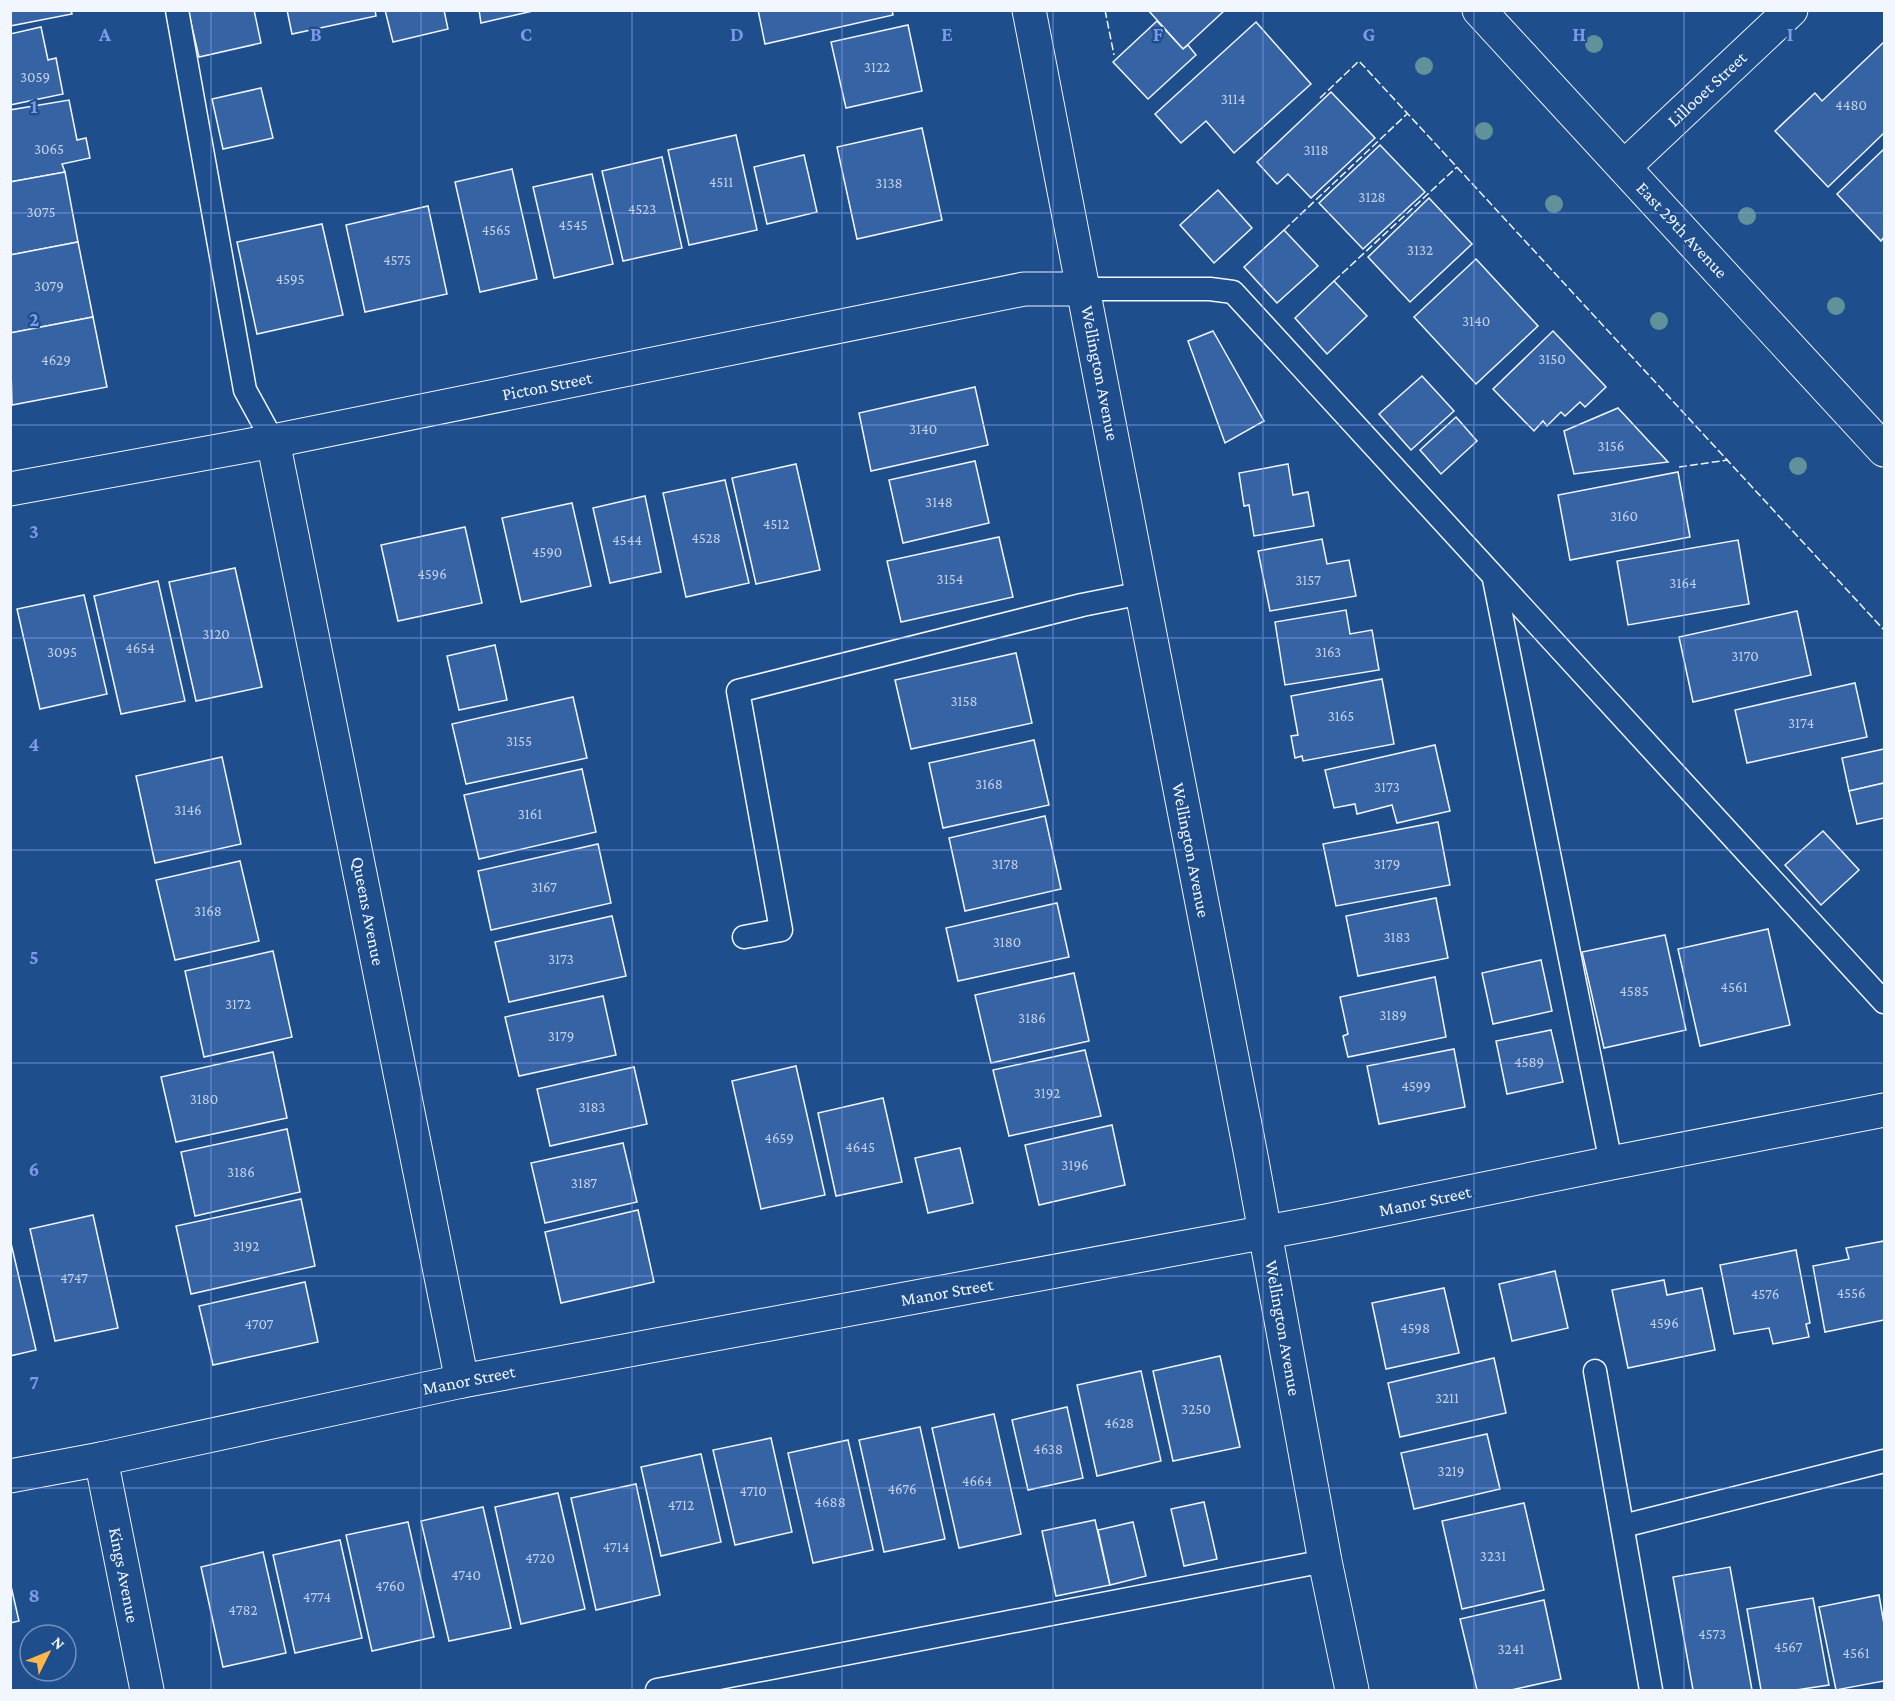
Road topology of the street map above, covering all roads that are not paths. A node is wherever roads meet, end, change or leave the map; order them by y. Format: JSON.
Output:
{"nodes":[{"id":1,"x":177,"y":10,"type":"edge"},
{"id":2,"x":1029,"y":10,"type":"edge"},
{"id":3,"x":1479,"y":10,"type":"edge"},
{"id":4,"x":1791,"y":10,"type":"edge"},
{"id":5,"x":1624,"y":167,"type":"junction"},
{"id":6,"x":1084,"y":289,"type":"junction"},
{"id":7,"x":273,"y":441,"type":"junction"},
{"id":8,"x":1884,"y":450,"type":"edge"},
{"id":9,"x":10,"y":489,"type":"edge"},
{"id":10,"x":1494,"y":578,"type":"junction"},
{"id":11,"x":1142,"y":593,"type":"junction"},
{"id":12,"x":744,"y":937,"type":"dead end"},
{"id":13,"x":1884,"y":1002,"type":"edge"},
{"id":14,"x":1884,"y":1110,"type":"edge"},
{"id":15,"x":1611,"y":1162,"type":"junction"},
{"id":16,"x":1265,"y":1233,"type":"junction"},
{"id":17,"x":1595,"y":1371,"type":"dead end"},
{"id":18,"x":462,"y":1381,"type":"junction"},
{"id":19,"x":101,"y":1459,"type":"junction"},
{"id":20,"x":1884,"y":1461,"type":"edge"},
{"id":21,"x":10,"y":1476,"type":"edge"},
{"id":22,"x":1623,"y":1526,"type":"junction"},
{"id":23,"x":1325,"y":1561,"type":"junction"},
{"id":24,"x":147,"y":1690,"type":"edge"},
{"id":25,"x":657,"y":1690,"type":"edge"},
{"id":26,"x":1352,"y":1690,"type":"edge"},
{"id":27,"x":1651,"y":1690,"type":"edge"}],
"edges":[{"from":1,"to":7,"type":"lane"},
{"from":2,"to":6,"type":"street","name":"Wellington Avenue"},
{"from":3,"to":5,"type":"street","name":"East 29th Avenue"},
{"from":4,"to":5,"type":"street","name":"Lillooet Street"},
{"from":5,"to":8,"type":"street","name":"East 29th Avenue"},
{"from":6,"to":7,"type":"street","name":"Picton Street"},
{"from":6,"to":10,"type":"lane"},
{"from":6,"to":11,"type":"street","name":"Wellington Avenue"},
{"from":7,"to":9,"type":"street","name":"Picton Street"},
{"from":7,"to":18,"type":"street","name":"Queens Avenue"},
{"from":10,"to":13,"type":"lane"},
{"from":10,"to":15,"type":"lane"},
{"from":11,"to":12,"type":"lane"},
{"from":11,"to":16,"type":"street","name":"Wellington Avenue"},
{"from":14,"to":15,"type":"street","name":"Manor Street"},
{"from":15,"to":16,"type":"street","name":"Manor Street"},
{"from":16,"to":18,"type":"street","name":"Manor Street"},
{"from":16,"to":23,"type":"street","name":"Wellington Avenue"},
{"from":17,"to":22,"type":"lane"},
{"from":18,"to":19,"type":"street","name":"Manor Street"},
{"from":19,"to":21,"type":"street","name":"Manor Street"},
{"from":19,"to":24,"type":"street","name":"Kings Avenue"},
{"from":20,"to":22,"type":"lane"},
{"from":22,"to":27,"type":"lane"},
{"from":23,"to":25,"type":"lane"},
{"from":23,"to":26,"type":"street","name":"Wellington Avenue"}]}
